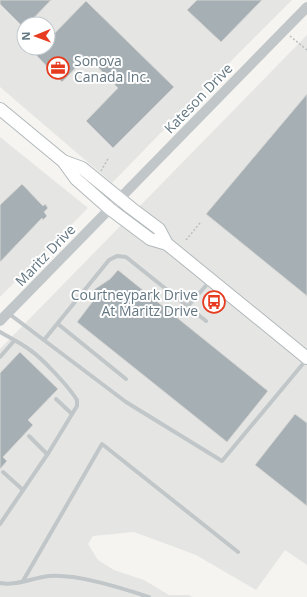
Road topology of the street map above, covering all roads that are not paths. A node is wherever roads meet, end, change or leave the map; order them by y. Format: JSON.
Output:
{"nodes":[{"id":1,"x":307,"y":7,"type":"edge"},
{"id":2,"x":0,"y":109,"type":"edge"},
{"id":3,"x":63,"y":161,"type":"junction"},
{"id":4,"x":120,"y":198,"type":"junction"},
{"id":5,"x":110,"y":209,"type":"junction"},
{"id":6,"x":167,"y":244,"type":"junction"},
{"id":7,"x":211,"y":280,"type":"junction"},
{"id":8,"x":188,"y":306,"type":"junction"},
{"id":9,"x":8,"y":313,"type":"junction"},
{"id":10,"x":0,"y":321,"type":"edge"},
{"id":11,"x":206,"y":321,"type":"dead end"},
{"id":12,"x":58,"y":324,"type":"junction"},
{"id":13,"x":0,"y":332,"type":"edge"},
{"id":14,"x":44,"y":340,"type":"junction"},
{"id":15,"x":14,"y":341,"type":"junction"},
{"id":16,"x":0,"y":357,"type":"edge"},
{"id":17,"x":307,"y":359,"type":"edge"},
{"id":18,"x":126,"y":379,"type":"dead end"},
{"id":19,"x":56,"y":399,"type":"dead end"},
{"id":20,"x":72,"y":414,"type":"junction"},
{"id":21,"x":29,"y":436,"type":"dead end"},
{"id":22,"x":47,"y":454,"type":"junction"},
{"id":23,"x":3,"y":472,"type":"dead end"},
{"id":24,"x":23,"y":490,"type":"junction"},
{"id":25,"x":0,"y":524,"type":"edge"},
{"id":26,"x":238,"y":552,"type":"dead end"},
{"id":27,"x":23,"y":581,"type":"junction"},
{"id":28,"x":0,"y":583,"type":"edge"},
{"id":29,"x":148,"y":597,"type":"edge"}],
"edges":[{"from":1,"to":4,"type":"street","name":"Kateson Drive"},
{"from":2,"to":3,"type":"main road"},
{"from":3,"to":4,"type":"main road"},
{"from":3,"to":5,"type":"main road"},
{"from":4,"to":5,"type":"street","name":"Kateson Drive"},
{"from":4,"to":6,"type":"main road"},
{"from":5,"to":6,"type":"main road"},
{"from":5,"to":9,"type":"street","name":"Maritz Drive"},
{"from":6,"to":7,"type":"main road"},
{"from":7,"to":8,"type":"lane"},
{"from":7,"to":17,"type":"main road"},
{"from":8,"to":11,"type":"lane"},
{"from":8,"to":12,"type":"lane"},
{"from":9,"to":10,"type":"street","name":"Maritz Drive"},
{"from":9,"to":14,"type":"lane"},
{"from":12,"to":14,"type":"lane"},
{"from":12,"to":18,"type":"lane"},
{"from":13,"to":15,"type":"lane"},
{"from":14,"to":17,"type":"lane"},
{"from":15,"to":16,"type":"lane"},
{"from":15,"to":20,"type":"lane"},
{"from":19,"to":20,"type":"lane"},
{"from":20,"to":22,"type":"lane"},
{"from":21,"to":22,"type":"lane"},
{"from":22,"to":24,"type":"lane"},
{"from":23,"to":24,"type":"lane"},
{"from":24,"to":25,"type":"lane"},
{"from":26,"to":27,"type":"lane"},
{"from":27,"to":28,"type":"lane"},
{"from":27,"to":29,"type":"lane"}]}
